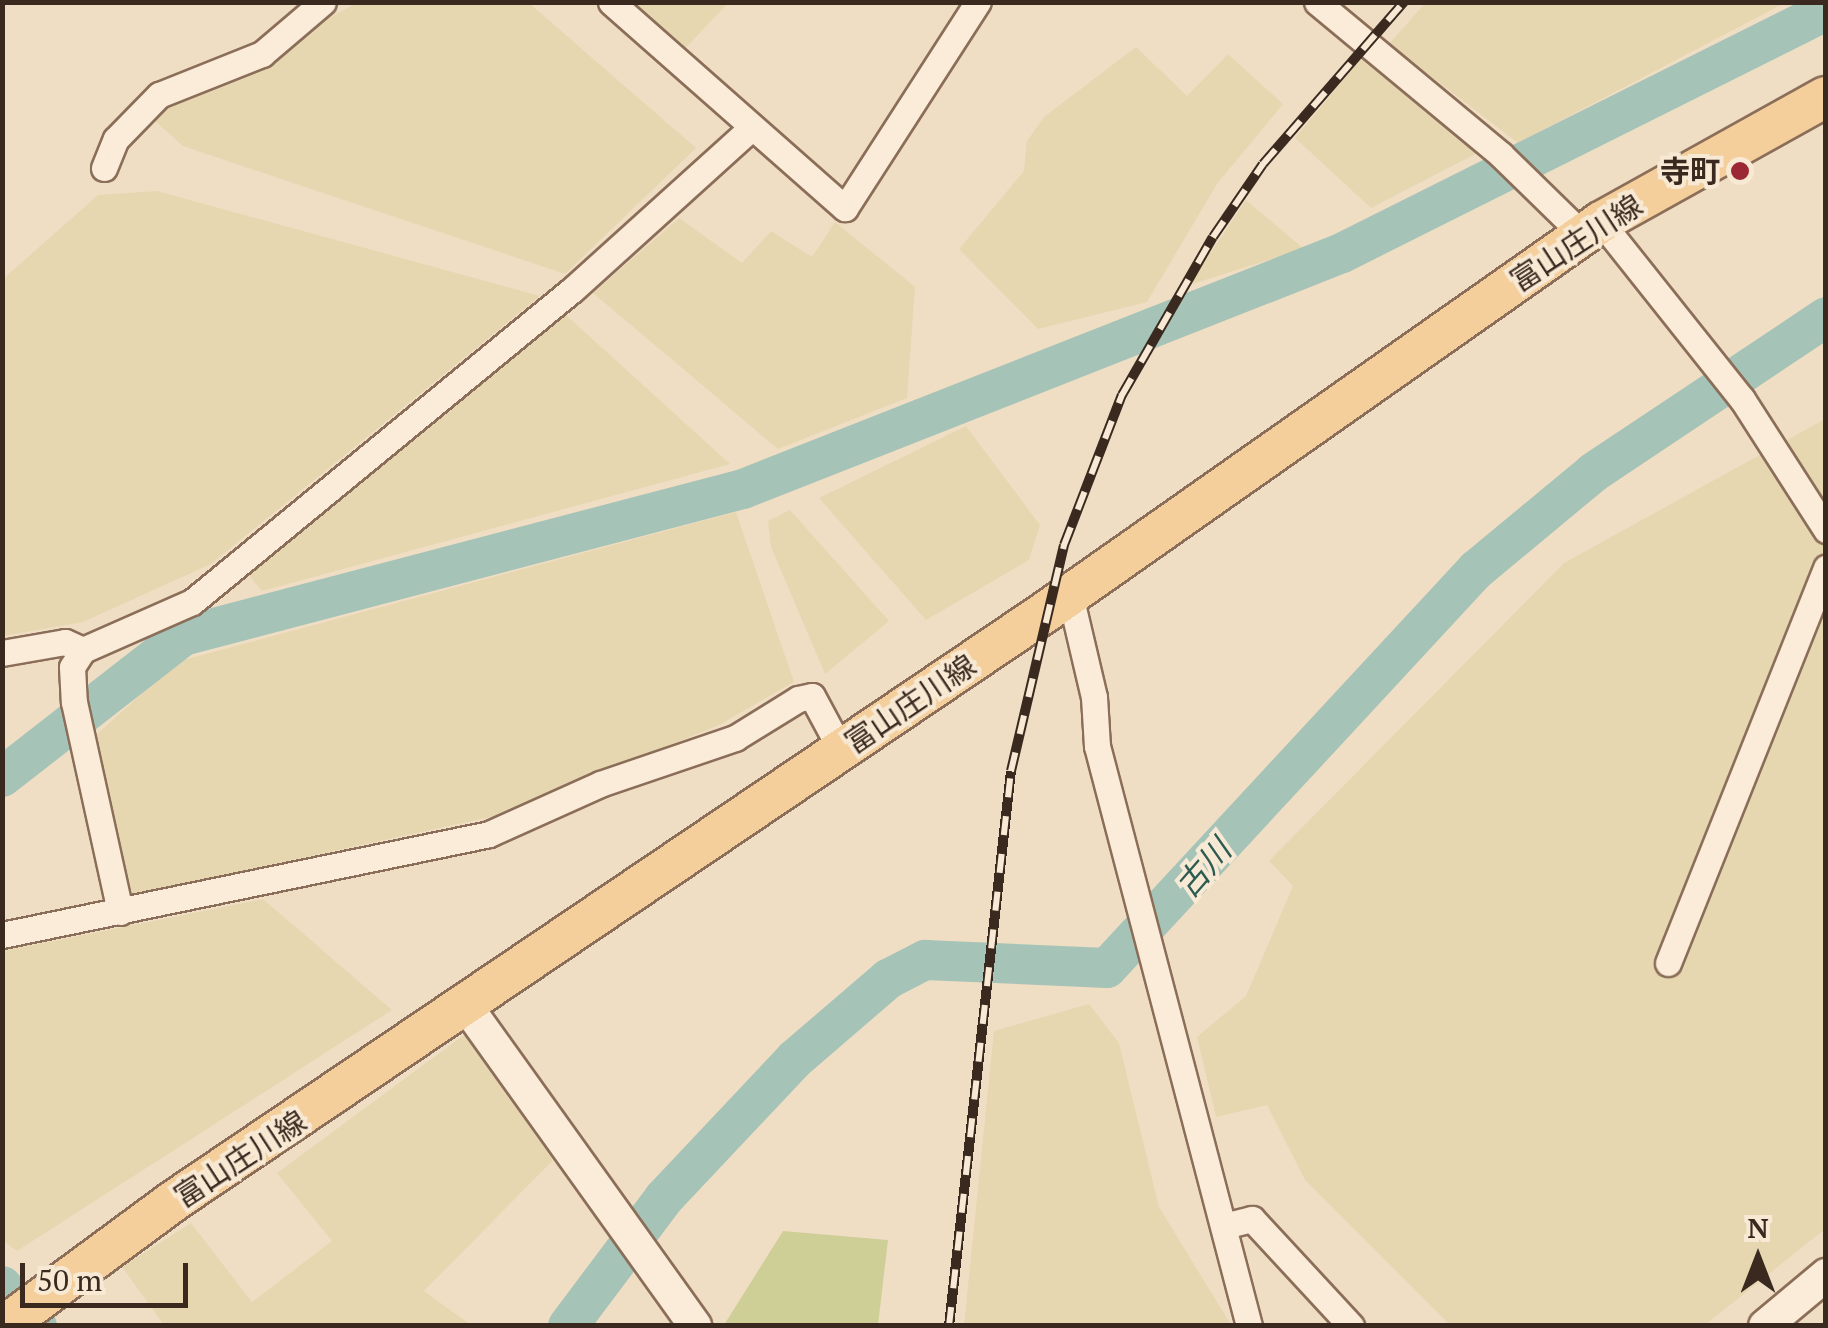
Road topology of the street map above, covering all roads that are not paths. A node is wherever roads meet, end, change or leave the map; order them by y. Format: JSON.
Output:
{"nodes":[{"id":1,"x":323,"y":2,"type":"edge"},
{"id":2,"x":611,"y":2,"type":"edge"},
{"id":3,"x":978,"y":2,"type":"edge"},
{"id":4,"x":1317,"y":2,"type":"edge"},
{"id":5,"x":1826,"y":97,"type":"edge"},
{"id":6,"x":751,"y":128,"type":"junction"},
{"id":7,"x":104,"y":168,"type":"dead end"},
{"id":8,"x":1592,"y":229,"type":"junction"},
{"id":9,"x":1826,"y":530,"type":"edge"},
{"id":10,"x":1826,"y":567,"type":"edge"},
{"id":11,"x":1070,"y":595,"type":"junction"},
{"id":12,"x":83,"y":650,"type":"junction"},
{"id":13,"x":2,"y":653,"type":"edge"},
{"id":14,"x":841,"y":750,"type":"junction"},
{"id":15,"x":120,"y":912,"type":"junction"},
{"id":16,"x":2,"y":935,"type":"edge"},
{"id":17,"x":1668,"y":964,"type":"dead end"},
{"id":18,"x":467,"y":1007,"type":"junction"},
{"id":19,"x":1224,"y":1226,"type":"junction"},
{"id":20,"x":1826,"y":1275,"type":"edge"},
{"id":21,"x":6,"y":1324,"type":"edge"},
{"id":22,"x":1766,"y":1325,"type":"edge"},
{"id":23,"x":695,"y":1326,"type":"edge"},
{"id":24,"x":1250,"y":1326,"type":"edge"},
{"id":25,"x":1351,"y":1326,"type":"edge"}],
"edges":[{"from":1,"to":7,"type":"street"},
{"from":2,"to":6,"type":"street"},
{"from":3,"to":6,"type":"street"},
{"from":4,"to":8,"type":"street"},
{"from":5,"to":8,"type":"main road","name":"富山庄川線"},
{"from":6,"to":12,"type":"street"},
{"from":8,"to":9,"type":"street"},
{"from":8,"to":11,"type":"main road","name":"富山庄川線"},
{"from":10,"to":17,"type":"street"},
{"from":11,"to":14,"type":"main road","name":"富山庄川線"},
{"from":11,"to":19,"type":"street"},
{"from":12,"to":13,"type":"street"},
{"from":12,"to":15,"type":"street"},
{"from":14,"to":15,"type":"street"},
{"from":14,"to":18,"type":"main road","name":"富山庄川線"},
{"from":15,"to":16,"type":"street"},
{"from":18,"to":21,"type":"main road","name":"富山庄川線"},
{"from":18,"to":23,"type":"street"},
{"from":19,"to":24,"type":"street"},
{"from":19,"to":25,"type":"street"},
{"from":20,"to":22,"type":"street"}]}
